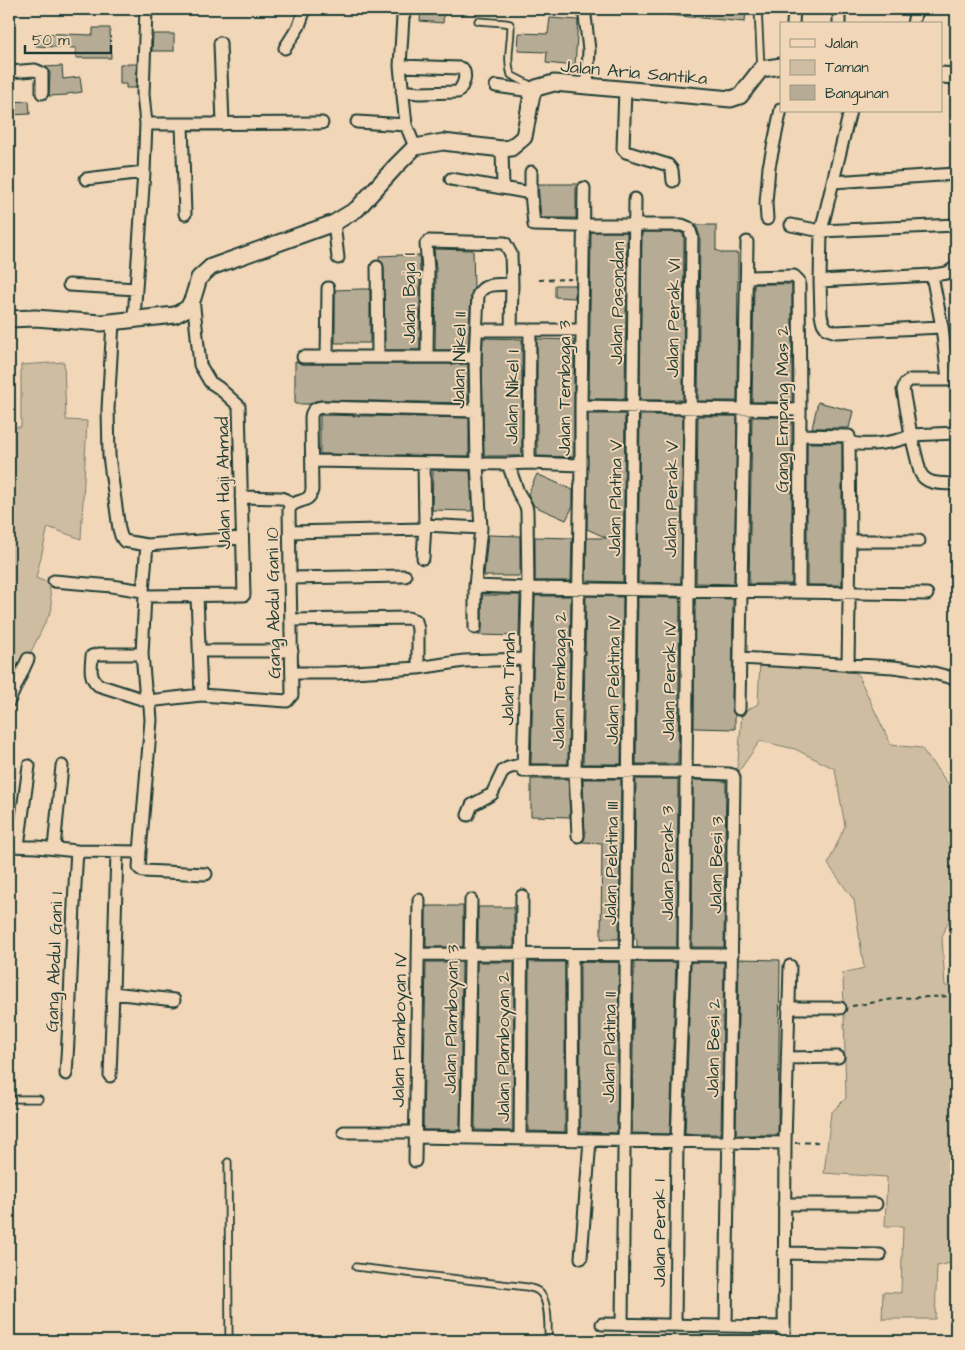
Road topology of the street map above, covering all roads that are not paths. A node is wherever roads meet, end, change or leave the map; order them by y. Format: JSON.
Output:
{"nodes":[{"id":1,"x":146,"y":9,"type":"edge"},
{"id":2,"x":305,"y":9,"type":"edge"},
{"id":3,"x":407,"y":9,"type":"edge"},
{"id":4,"x":758,"y":9,"type":"edge"},
{"id":5,"x":794,"y":9,"type":"edge"},
{"id":6,"x":839,"y":9,"type":"edge"},
{"id":7,"x":916,"y":9,"type":"edge"},
{"id":8,"x":585,"y":16,"type":"dead end"},
{"id":9,"x":478,"y":21,"type":"dead end"},
{"id":10,"x":793,"y":22,"type":"edge"},
{"id":11,"x":839,"y":22,"type":"edge"},
{"id":12,"x":913,"y":22,"type":"edge"},
{"id":13,"x":220,"y":43,"type":"dead end"},
{"id":14,"x":285,"y":48,"type":"dead end"},
{"id":15,"x":400,"y":66,"type":"junction"},
{"id":16,"x":780,"y":66,"type":"edge"},
{"id":17,"x":761,"y":69,"type":"junction"},
{"id":18,"x":9,"y":72,"type":"edge"},
{"id":19,"x":942,"y":75,"type":"edge"},
{"id":20,"x":956,"y":76,"type":"edge"},
{"id":21,"x":496,"y":86,"type":"dead end"},
{"id":22,"x":588,"y":86,"type":"junction"},
{"id":23,"x":624,"y":89,"type":"junction"},
{"id":24,"x":402,"y":91,"type":"junction"},
{"id":25,"x":534,"y":91,"type":"junction"},
{"id":26,"x":42,"y":92,"type":"dead end"},
{"id":27,"x":780,"y":112,"type":"edge"},
{"id":28,"x":850,"y":112,"type":"edge"},
{"id":29,"x":357,"y":122,"type":"dead end"},
{"id":30,"x":322,"y":123,"type":"dead end"},
{"id":31,"x":146,"y":124,"type":"junction"},
{"id":32,"x":223,"y":124,"type":"junction"},
{"id":33,"x":182,"y":125,"type":"junction"},
{"id":34,"x":406,"y":125,"type":"junction"},
{"id":35,"x":416,"y":147,"type":"junction"},
{"id":36,"x":502,"y":149,"type":"junction"},
{"id":37,"x":144,"y":172,"type":"junction"},
{"id":38,"x":531,"y":172,"type":"dead end"},
{"id":39,"x":956,"y":174,"type":"edge"},
{"id":40,"x":451,"y":178,"type":"dead end"},
{"id":41,"x":86,"y":179,"type":"dead end"},
{"id":42,"x":673,"y":181,"type":"dead end"},
{"id":43,"x":833,"y":182,"type":"junction"},
{"id":44,"x":503,"y":188,"type":"junction"},
{"id":45,"x":584,"y":188,"type":"dead end"},
{"id":46,"x":531,"y":193,"type":"junction"},
{"id":47,"x":635,"y":199,"type":"dead end"},
{"id":48,"x":185,"y":214,"type":"dead end"},
{"id":49,"x":766,"y":219,"type":"dead end"},
{"id":50,"x":334,"y":223,"type":"junction"},
{"id":51,"x":583,"y":225,"type":"junction"},
{"id":52,"x":635,"y":225,"type":"junction"},
{"id":53,"x":791,"y":225,"type":"dead end"},
{"id":54,"x":956,"y":225,"type":"edge"},
{"id":55,"x":821,"y":231,"type":"junction"},
{"id":56,"x":747,"y":242,"type":"dead end"},
{"id":57,"x":338,"y":258,"type":"dead end"},
{"id":58,"x":956,"y":267,"type":"edge"},
{"id":59,"x":377,"y":268,"type":"dead end"},
{"id":60,"x":932,"y":275,"type":"junction"},
{"id":61,"x":747,"y":277,"type":"junction"},
{"id":62,"x":820,"y":282,"type":"junction"},
{"id":63,"x":512,"y":284,"type":"junction"},
{"id":64,"x":70,"y":285,"type":"dead end"},
{"id":65,"x":328,"y":288,"type":"dead end"},
{"id":66,"x":136,"y":289,"type":"junction"},
{"id":67,"x":193,"y":298,"type":"junction"},
{"id":68,"x":134,"y":318,"type":"junction"},
{"id":69,"x":9,"y":319,"type":"edge"},
{"id":70,"x":113,"y":322,"type":"junction"},
{"id":71,"x":942,"y":327,"type":"junction"},
{"id":72,"x":477,"y":330,"type":"junction"},
{"id":73,"x":510,"y":330,"type":"junction"},
{"id":74,"x":530,"y":330,"type":"junction"},
{"id":75,"x":582,"y":330,"type":"junction"},
{"id":76,"x":303,"y":356,"type":"dead end"},
{"id":77,"x":327,"y":356,"type":"junction"},
{"id":78,"x":378,"y":356,"type":"junction"},
{"id":79,"x":427,"y":357,"type":"junction"},
{"id":80,"x":475,"y":357,"type":"junction"},
{"id":81,"x":952,"y":380,"type":"edge"},
{"id":82,"x":580,"y":406,"type":"junction"},
{"id":83,"x":633,"y":407,"type":"junction"},
{"id":84,"x":690,"y":408,"type":"junction"},
{"id":85,"x":744,"y":409,"type":"junction"},
{"id":86,"x":800,"y":410,"type":"junction"},
{"id":87,"x":476,"y":411,"type":"junction"},
{"id":88,"x":956,"y":433,"type":"edge"},
{"id":89,"x":800,"y":435,"type":"junction"},
{"id":90,"x":911,"y":435,"type":"junction"},
{"id":91,"x":849,"y":442,"type":"junction"},
{"id":92,"x":312,"y":461,"type":"junction"},
{"id":93,"x":424,"y":463,"type":"junction"},
{"id":94,"x":529,"y":463,"type":"junction"},
{"id":95,"x":477,"y":464,"type":"junction"},
{"id":96,"x":508,"y":464,"type":"junction"},
{"id":97,"x":581,"y":465,"type":"junction"},
{"id":98,"x":956,"y":484,"type":"edge"},
{"id":99,"x":241,"y":498,"type":"junction"},
{"id":100,"x":291,"y":506,"type":"junction"},
{"id":101,"x":424,"y":528,"type":"junction"},
{"id":102,"x":481,"y":528,"type":"junction"},
{"id":103,"x":290,"y":532,"type":"junction"},
{"id":104,"x":241,"y":538,"type":"junction"},
{"id":105,"x":850,"y":541,"type":"junction"},
{"id":106,"x":920,"y":541,"type":"dead end"},
{"id":107,"x":147,"y":545,"type":"junction"},
{"id":108,"x":423,"y":558,"type":"dead end"},
{"id":109,"x":405,"y":576,"type":"dead end"},
{"id":110,"x":290,"y":578,"type":"junction"},
{"id":111,"x":54,"y":580,"type":"dead end"},
{"id":112,"x":475,"y":586,"type":"junction"},
{"id":113,"x":528,"y":588,"type":"junction"},
{"id":114,"x":578,"y":589,"type":"junction"},
{"id":115,"x":631,"y":590,"type":"junction"},
{"id":116,"x":687,"y":590,"type":"junction"},
{"id":117,"x":741,"y":591,"type":"junction"},
{"id":118,"x":799,"y":592,"type":"junction"},
{"id":119,"x":144,"y":593,"type":"junction"},
{"id":120,"x":849,"y":593,"type":"junction"},
{"id":121,"x":928,"y":594,"type":"dead end"},
{"id":122,"x":197,"y":596,"type":"junction"},
{"id":123,"x":291,"y":620,"type":"junction"},
{"id":124,"x":475,"y":628,"type":"dead end"},
{"id":125,"x":200,"y":651,"type":"junction"},
{"id":126,"x":292,"y":651,"type":"junction"},
{"id":127,"x":142,"y":654,"type":"junction"},
{"id":128,"x":740,"y":658,"type":"junction"},
{"id":129,"x":28,"y":659,"type":"dead end"},
{"id":130,"x":526,"y":659,"type":"junction"},
{"id":131,"x":848,"y":665,"type":"junction"},
{"id":132,"x":418,"y":668,"type":"junction"},
{"id":133,"x":292,"y":673,"type":"junction"},
{"id":134,"x":956,"y":679,"type":"edge"},
{"id":135,"x":200,"y":696,"type":"junction"},
{"id":136,"x":9,"y":701,"type":"edge"},
{"id":137,"x":148,"y":701,"type":"junction"},
{"id":138,"x":739,"y":709,"type":"dead end"},
{"id":139,"x":29,"y":766,"type":"dead end"},
{"id":140,"x":62,"y":766,"type":"dead end"},
{"id":141,"x":523,"y":768,"type":"junction"},
{"id":142,"x":575,"y":771,"type":"junction"},
{"id":143,"x":629,"y":771,"type":"junction"},
{"id":144,"x":685,"y":772,"type":"junction"},
{"id":145,"x":468,"y":815,"type":"dead end"},
{"id":146,"x":578,"y":836,"type":"dead end"},
{"id":147,"x":13,"y":846,"type":"edge"},
{"id":148,"x":54,"y":848,"type":"junction"},
{"id":149,"x":77,"y":851,"type":"junction"},
{"id":150,"x":117,"y":852,"type":"junction"},
{"id":151,"x":140,"y":852,"type":"junction"},
{"id":152,"x":206,"y":874,"type":"dead end"},
{"id":153,"x":522,"y":896,"type":"dead end"},
{"id":154,"x":419,"y":900,"type":"dead end"},
{"id":155,"x":470,"y":900,"type":"dead end"},
{"id":156,"x":418,"y":954,"type":"junction"},
{"id":157,"x":470,"y":954,"type":"junction"},
{"id":158,"x":521,"y":955,"type":"junction"},
{"id":159,"x":572,"y":955,"type":"junction"},
{"id":160,"x":627,"y":955,"type":"junction"},
{"id":161,"x":684,"y":955,"type":"junction"},
{"id":162,"x":732,"y":955,"type":"junction"},
{"id":163,"x":790,"y":966,"type":"dead end"},
{"id":164,"x":113,"y":993,"type":"junction"},
{"id":165,"x":174,"y":1000,"type":"dead end"},
{"id":166,"x":788,"y":1008,"type":"junction"},
{"id":167,"x":840,"y":1008,"type":"road end"},
{"id":168,"x":838,"y":1057,"type":"dead end"},
{"id":169,"x":787,"y":1058,"type":"junction"},
{"id":170,"x":66,"y":1074,"type":"dead end"},
{"id":171,"x":110,"y":1076,"type":"dead end"},
{"id":172,"x":9,"y":1099,"type":"edge"},
{"id":173,"x":39,"y":1099,"type":"dead end"},
{"id":174,"x":344,"y":1132,"type":"dead end"},
{"id":175,"x":415,"y":1134,"type":"junction"},
{"id":176,"x":467,"y":1138,"type":"junction"},
{"id":177,"x":520,"y":1139,"type":"junction"},
{"id":178,"x":573,"y":1140,"type":"junction"},
{"id":179,"x":590,"y":1140,"type":"junction"},
{"id":180,"x":625,"y":1140,"type":"junction"},
{"id":181,"x":677,"y":1141,"type":"junction"},
{"id":182,"x":729,"y":1142,"type":"junction"},
{"id":183,"x":785,"y":1143,"type":"junction"},
{"id":184,"x":415,"y":1161,"type":"dead end"},
{"id":185,"x":228,"y":1162,"type":"dead end"},
{"id":186,"x":784,"y":1204,"type":"junction"},
{"id":187,"x":876,"y":1204,"type":"dead end"},
{"id":188,"x":784,"y":1253,"type":"junction"},
{"id":189,"x":880,"y":1255,"type":"dead end"},
{"id":190,"x":581,"y":1258,"type":"dead end"},
{"id":191,"x":356,"y":1267,"type":"dead end"},
{"id":192,"x":602,"y":1324,"type":"dead end"},
{"id":193,"x":622,"y":1324,"type":"junction"},
{"id":194,"x":676,"y":1325,"type":"junction"},
{"id":195,"x":726,"y":1326,"type":"junction"},
{"id":196,"x":783,"y":1327,"type":"junction"},
{"id":197,"x":229,"y":1341,"type":"edge"},
{"id":198,"x":548,"y":1341,"type":"edge"},
{"id":199,"x":784,"y":1341,"type":"edge"}],
"edges":[{"from":1,"to":31,"type":"street"},
{"from":2,"to":14,"type":"street"},
{"from":3,"to":15,"type":"street"},
{"from":4,"to":17,"type":"lane"},
{"from":5,"to":10,"type":"street"},
{"from":6,"to":11,"type":"street"},
{"from":7,"to":12,"type":"street"},
{"from":8,"to":22,"type":"street"},
{"from":9,"to":25,"type":"lane"},
{"from":13,"to":32,"type":"street"},
{"from":15,"to":24,"type":"street"},
{"from":15,"to":24,"type":"street"},
{"from":16,"to":17,"type":"street"},
{"from":17,"to":23,"type":"street","name":"Jalan Aria Santika"},
{"from":18,"to":26,"type":"street"},
{"from":19,"to":20,"type":"street"},
{"from":21,"to":25,"type":"street"},
{"from":22,"to":23,"type":"street","name":"Jalan Aria Santika"},
{"from":22,"to":25,"type":"street","name":"Jalan Aria Santika"},
{"from":23,"to":42,"type":"street"},
{"from":24,"to":34,"type":"street"},
{"from":25,"to":36,"type":"street"},
{"from":27,"to":49,"type":"street"},
{"from":28,"to":43,"type":"street"},
{"from":29,"to":34,"type":"street"},
{"from":30,"to":32,"type":"street"},
{"from":31,"to":33,"type":"street"},
{"from":31,"to":37,"type":"street"},
{"from":32,"to":33,"type":"street"},
{"from":33,"to":48,"type":"street"},
{"from":34,"to":35,"type":"street"},
{"from":35,"to":36,"type":"street"},
{"from":35,"to":50,"type":"street"},
{"from":36,"to":44,"type":"street"},
{"from":37,"to":41,"type":"street"},
{"from":37,"to":66,"type":"street"},
{"from":38,"to":46,"type":"street"},
{"from":39,"to":43,"type":"street"},
{"from":40,"to":44,"type":"street"},
{"from":43,"to":55,"type":"street"},
{"from":44,"to":46,"type":"street"},
{"from":45,"to":51,"type":"street","name":"Jalan Tembaga 3"},
{"from":46,"to":51,"type":"street"},
{"from":47,"to":52,"type":"street","name":"Jalan Pasondan"},
{"from":50,"to":57,"type":"street"},
{"from":50,"to":67,"type":"street"},
{"from":51,"to":52,"type":"street"},
{"from":51,"to":75,"type":"street","name":"Jalan Tembaga 3"},
{"from":52,"to":83,"type":"street","name":"Jalan Pasondan"},
{"from":52,"to":84,"type":"street","name":"Jalan Perak VI"},
{"from":53,"to":55,"type":"street"},
{"from":54,"to":55,"type":"street"},
{"from":55,"to":62,"type":"street"},
{"from":56,"to":61,"type":"street"},
{"from":58,"to":60,"type":"street"},
{"from":59,"to":78,"type":"street"},
{"from":60,"to":62,"type":"street"},
{"from":60,"to":71,"type":"street"},
{"from":61,"to":85,"type":"street"},
{"from":61,"to":86,"type":"street","name":"Gang Empang Mas 2"},
{"from":62,"to":71,"type":"street"},
{"from":63,"to":72,"type":"street","name":"Jalan Nikel II"},
{"from":63,"to":73,"type":"street"},
{"from":63,"to":79,"type":"street","name":"Jalan Baja I"},
{"from":64,"to":66,"type":"street"},
{"from":65,"to":77,"type":"street"},
{"from":66,"to":68,"type":"street"},
{"from":67,"to":68,"type":"street"},
{"from":67,"to":99,"type":"street","name":"Jalan Haji Ahmad"},
{"from":68,"to":70,"type":"street"},
{"from":69,"to":70,"type":"street"},
{"from":70,"to":107,"type":"street"},
{"from":71,"to":81,"type":"street"},
{"from":72,"to":73,"type":"street"},
{"from":72,"to":80,"type":"street","name":"Jalan Nikel II"},
{"from":73,"to":74,"type":"street"},
{"from":74,"to":75,"type":"street"},
{"from":74,"to":94,"type":"street","name":"Jalan Nikel I"},
{"from":75,"to":82,"type":"street","name":"Jalan Tembaga 3"},
{"from":76,"to":77,"type":"street"},
{"from":77,"to":78,"type":"street"},
{"from":78,"to":79,"type":"street"},
{"from":79,"to":80,"type":"street"},
{"from":80,"to":87,"type":"street","name":"Jalan Nikel II"},
{"from":81,"to":90,"type":"street"},
{"from":82,"to":83,"type":"street"},
{"from":82,"to":97,"type":"street","name":"Jalan Tembaga 3"},
{"from":83,"to":84,"type":"street"},
{"from":83,"to":115,"type":"street","name":"Jalan Platina V"},
{"from":84,"to":85,"type":"street"},
{"from":84,"to":116,"type":"street","name":"Jalan Perak V"},
{"from":85,"to":86,"type":"street"},
{"from":85,"to":117,"type":"street"},
{"from":86,"to":89,"type":"street","name":"Gang Empang Mas 2"},
{"from":87,"to":92,"type":"street"},
{"from":87,"to":95,"type":"street","name":"Jalan Nikel II"},
{"from":88,"to":90,"type":"street"},
{"from":89,"to":91,"type":"street"},
{"from":89,"to":118,"type":"street","name":"Gang Empang Mas 2"},
{"from":90,"to":91,"type":"street"},
{"from":90,"to":98,"type":"street"},
{"from":91,"to":105,"type":"street"},
{"from":92,"to":93,"type":"street"},
{"from":92,"to":100,"type":"street"},
{"from":93,"to":95,"type":"street"},
{"from":93,"to":101,"type":"street"},
{"from":94,"to":96,"type":"street"},
{"from":94,"to":97,"type":"street"},
{"from":95,"to":96,"type":"street"},
{"from":95,"to":102,"type":"street","name":"Jalan Nikel II"},
{"from":96,"to":113,"type":"street","name":"Jalan Timah"},
{"from":97,"to":114,"type":"street","name":"Jalan Tembaga 3"},
{"from":99,"to":100,"type":"street"},
{"from":99,"to":104,"type":"street","name":"Jalan Haji Ahmad"},
{"from":100,"to":103,"type":"street","name":"Gang Abdul Gani 10"},
{"from":101,"to":102,"type":"street"},
{"from":101,"to":103,"type":"street"},
{"from":101,"to":108,"type":"street"},
{"from":102,"to":112,"type":"street","name":"Jalan Nikel II"},
{"from":103,"to":110,"type":"street","name":"Gang Abdul Gani 10"},
{"from":104,"to":107,"type":"street"},
{"from":104,"to":122,"type":"street","name":"Jalan Haji Ahmad"},
{"from":105,"to":106,"type":"street"},
{"from":105,"to":120,"type":"street"},
{"from":107,"to":119,"type":"street"},
{"from":109,"to":110,"type":"street"},
{"from":110,"to":123,"type":"street","name":"Gang Abdul Gani 10"},
{"from":111,"to":119,"type":"street"},
{"from":112,"to":113,"type":"street"},
{"from":112,"to":124,"type":"street","name":"Jalan Nikel II"},
{"from":113,"to":114,"type":"street"},
{"from":113,"to":130,"type":"street","name":"Jalan Timah"},
{"from":114,"to":115,"type":"street"},
{"from":114,"to":142,"type":"street","name":"Jalan Tembaga 2"},
{"from":115,"to":116,"type":"street"},
{"from":115,"to":143,"type":"street","name":"Jalan Pelatina IV"},
{"from":116,"to":117,"type":"street"},
{"from":116,"to":144,"type":"street","name":"Jalan Perak IV"},
{"from":117,"to":118,"type":"street"},
{"from":117,"to":128,"type":"street"},
{"from":118,"to":120,"type":"street"},
{"from":119,"to":122,"type":"street"},
{"from":119,"to":127,"type":"street"},
{"from":120,"to":121,"type":"street"},
{"from":120,"to":131,"type":"street"},
{"from":122,"to":125,"type":"street"},
{"from":123,"to":126,"type":"street","name":"Gang Abdul Gani 10"},
{"from":123,"to":132,"type":"street"},
{"from":125,"to":126,"type":"street"},
{"from":125,"to":135,"type":"street"},
{"from":126,"to":133,"type":"street","name":"Gang Abdul Gani 10"},
{"from":127,"to":137,"type":"street"},
{"from":127,"to":137,"type":"street"},
{"from":128,"to":131,"type":"street"},
{"from":128,"to":138,"type":"street"},
{"from":129,"to":136,"type":"street"},
{"from":130,"to":132,"type":"street"},
{"from":130,"to":141,"type":"street","name":"Jalan Timah"},
{"from":131,"to":134,"type":"street"},
{"from":132,"to":133,"type":"street"},
{"from":133,"to":135,"type":"street","name":"Gang Abdul Gani 10"},
{"from":135,"to":137,"type":"street"},
{"from":137,"to":151,"type":"street"},
{"from":139,"to":147,"type":"street"},
{"from":140,"to":148,"type":"street"},
{"from":141,"to":142,"type":"street"},
{"from":141,"to":145,"type":"street"},
{"from":142,"to":143,"type":"street"},
{"from":142,"to":146,"type":"street","name":"Jalan Tembaga 2"},
{"from":143,"to":144,"type":"street"},
{"from":143,"to":160,"type":"street","name":"Jalan Pelatina III"},
{"from":144,"to":161,"type":"street","name":"Jalan Perak 3"},
{"from":144,"to":162,"type":"street","name":"Jalan Besi 3"},
{"from":147,"to":148,"type":"street"},
{"from":148,"to":149,"type":"street"},
{"from":149,"to":150,"type":"street"},
{"from":149,"to":170,"type":"street","name":"Gang Abdul Gani 1"},
{"from":150,"to":151,"type":"street"},
{"from":150,"to":164,"type":"street"},
{"from":151,"to":152,"type":"street"},
{"from":153,"to":158,"type":"street","name":"Jalan Plamboyan 2"},
{"from":154,"to":156,"type":"street","name":"Jalan Flamboyan IV"},
{"from":155,"to":157,"type":"street","name":"Jalan Plamboyan 3"},
{"from":156,"to":157,"type":"street"},
{"from":156,"to":175,"type":"street","name":"Jalan Flamboyan IV"},
{"from":157,"to":158,"type":"street"},
{"from":157,"to":176,"type":"street","name":"Jalan Plamboyan 3"},
{"from":158,"to":159,"type":"street"},
{"from":158,"to":177,"type":"street","name":"Jalan Plamboyan 2"},
{"from":159,"to":160,"type":"street"},
{"from":159,"to":178,"type":"street"},
{"from":160,"to":161,"type":"street"},
{"from":160,"to":180,"type":"street","name":"Jalan Platina II"},
{"from":161,"to":162,"type":"street"},
{"from":161,"to":181,"type":"street","name":"Jalan Perak 3"},
{"from":162,"to":182,"type":"street","name":"Jalan Besi 2"},
{"from":163,"to":166,"type":"street"},
{"from":164,"to":165,"type":"street"},
{"from":164,"to":171,"type":"street"},
{"from":166,"to":167,"type":"street"},
{"from":166,"to":169,"type":"street"},
{"from":168,"to":169,"type":"street"},
{"from":169,"to":183,"type":"street"},
{"from":172,"to":173,"type":"lane"},
{"from":174,"to":175,"type":"street"},
{"from":175,"to":176,"type":"street"},
{"from":175,"to":184,"type":"street","name":"Jalan Flamboyan IV"},
{"from":176,"to":177,"type":"street"},
{"from":177,"to":178,"type":"street"},
{"from":178,"to":179,"type":"street"},
{"from":179,"to":180,"type":"street"},
{"from":179,"to":190,"type":"street"},
{"from":180,"to":181,"type":"street"},
{"from":180,"to":193,"type":"street","name":"Jalan Platina II"},
{"from":181,"to":182,"type":"street"},
{"from":181,"to":194,"type":"street","name":"Jalan Perak 1"},
{"from":182,"to":183,"type":"street"},
{"from":182,"to":195,"type":"street","name":"Jalan Besi 2"},
{"from":183,"to":186,"type":"street"},
{"from":185,"to":197,"type":"lane"},
{"from":186,"to":187,"type":"street"},
{"from":186,"to":188,"type":"street"},
{"from":188,"to":189,"type":"street"},
{"from":188,"to":196,"type":"street"},
{"from":191,"to":198,"type":"lane"},
{"from":192,"to":193,"type":"street"},
{"from":193,"to":194,"type":"street"},
{"from":194,"to":195,"type":"street"},
{"from":195,"to":196,"type":"street"},
{"from":196,"to":199,"type":"street"}]}
